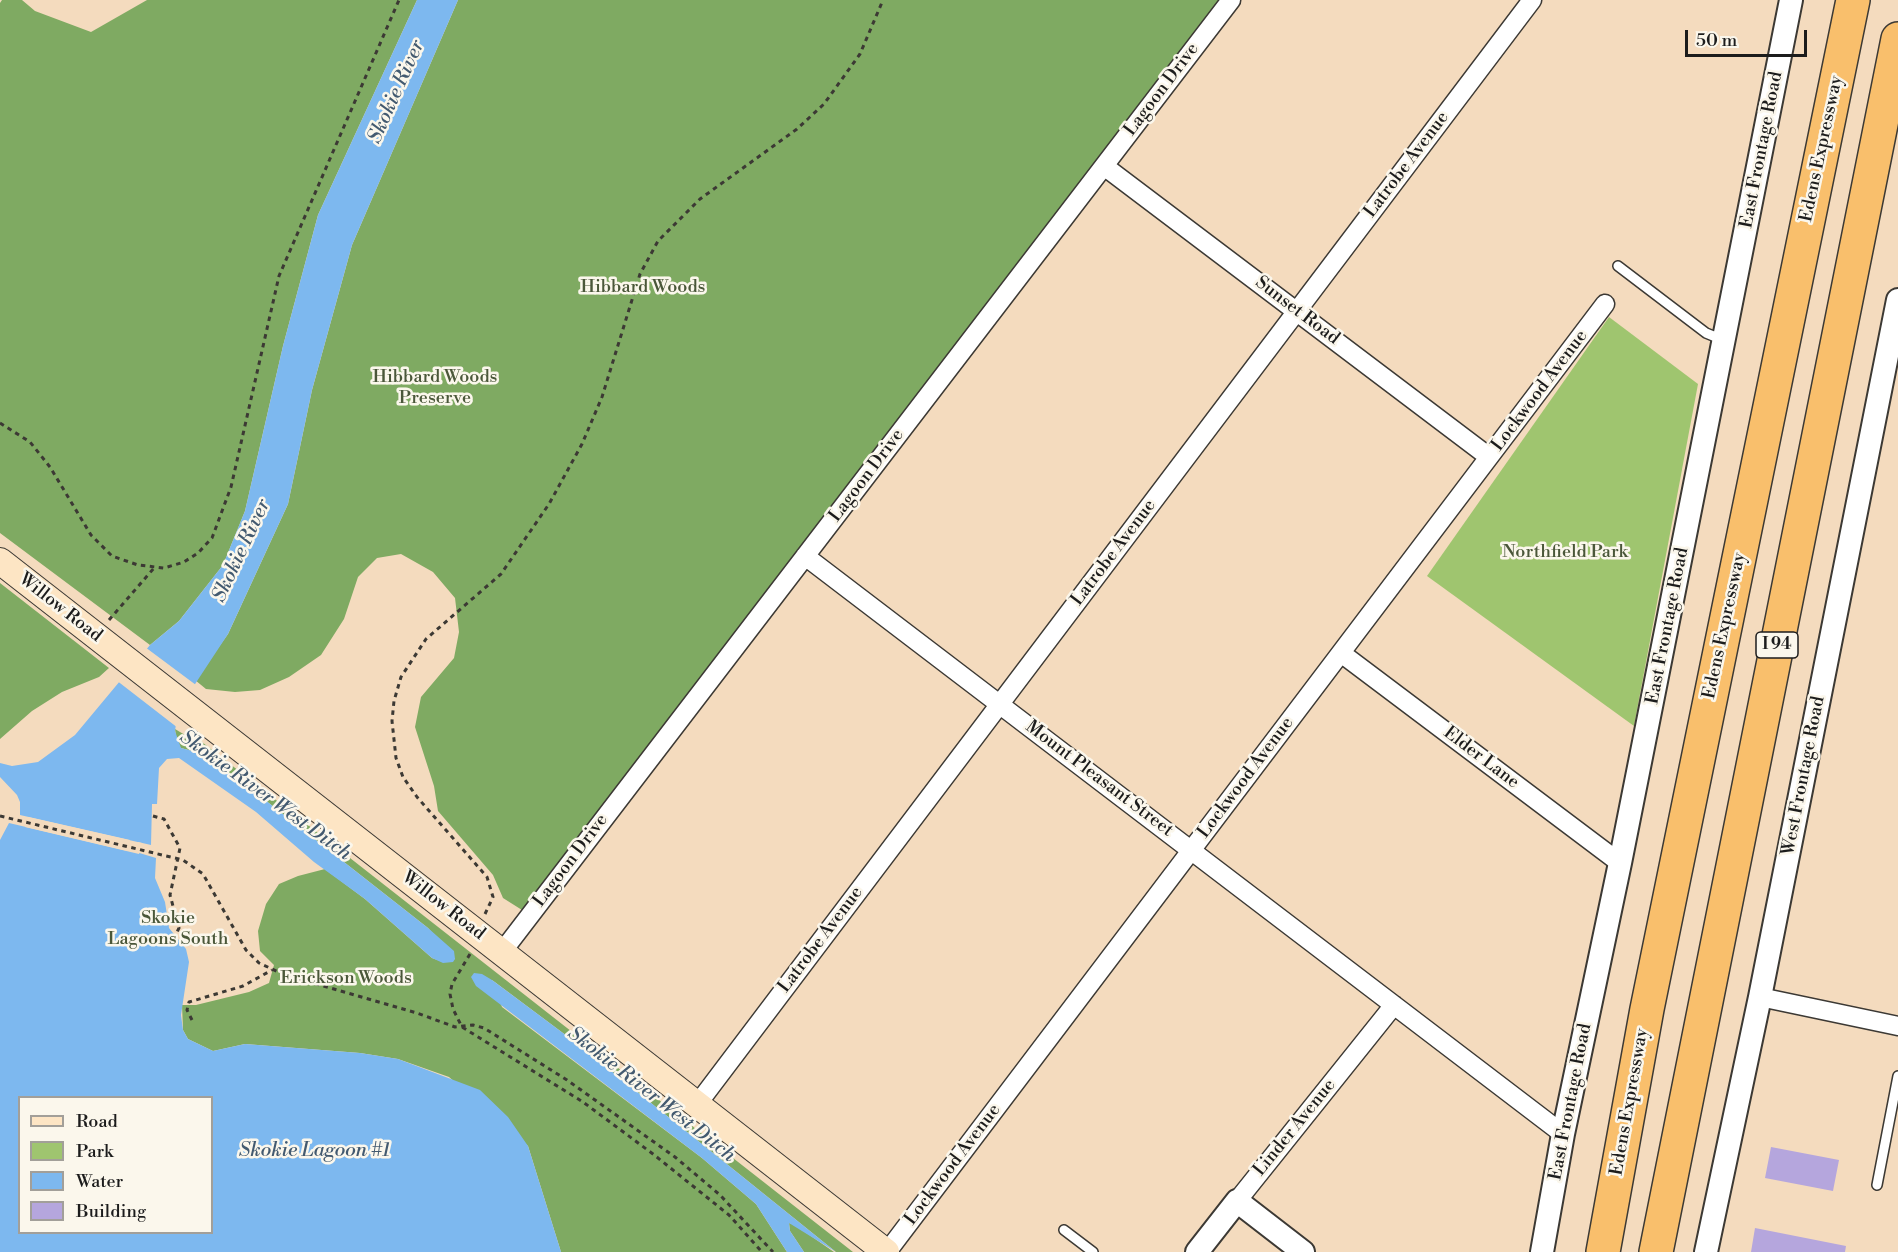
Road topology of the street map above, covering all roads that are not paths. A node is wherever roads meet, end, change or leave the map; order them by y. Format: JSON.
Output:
{"nodes":[{"id":1,"x":1232,"y":0,"type":"edge"},
{"id":2,"x":1532,"y":0,"type":"edge"},
{"id":3,"x":1791,"y":0,"type":"edge"},
{"id":4,"x":1853,"y":0,"type":"edge"},
{"id":5,"x":1898,"y":39,"type":"edge"},
{"id":6,"x":1104,"y":166,"type":"junction"},
{"id":7,"x":1618,"y":266,"type":"dead end"},
{"id":8,"x":1898,"y":300,"type":"edge"},
{"id":9,"x":1605,"y":304,"type":"dead end"},
{"id":10,"x":1297,"y":311,"type":"junction"},
{"id":11,"x":1725,"y":341,"type":"junction"},
{"id":12,"x":1489,"y":457,"type":"junction"},
{"id":13,"x":806,"y":556,"type":"junction"},
{"id":14,"x":0,"y":561,"type":"edge"},
{"id":15,"x":1341,"y":653,"type":"junction"},
{"id":16,"x":1000,"y":704,"type":"junction"},
{"id":17,"x":1192,"y":850,"type":"junction"},
{"id":18,"x":1620,"y":863,"type":"junction"},
{"id":19,"x":502,"y":952,"type":"junction"},
{"id":20,"x":1760,"y":997,"type":"junction"},
{"id":21,"x":1394,"y":1005,"type":"junction"},
{"id":22,"x":1898,"y":1026,"type":"edge"},
{"id":23,"x":1898,"y":1076,"type":"edge"},
{"id":24,"x":696,"y":1106,"type":"junction"},
{"id":25,"x":1563,"y":1134,"type":"junction"},
{"id":26,"x":1877,"y":1185,"type":"dead end"},
{"id":27,"x":1237,"y":1201,"type":"junction"},
{"id":28,"x":1609,"y":1220,"type":"junction"},
{"id":29,"x":1064,"y":1230,"type":"dead end"},
{"id":30,"x":887,"y":1252,"type":"edge"},
{"id":31,"x":1093,"y":1252,"type":"edge"},
{"id":32,"x":1197,"y":1252,"type":"edge"},
{"id":33,"x":1303,"y":1252,"type":"edge"},
{"id":34,"x":1542,"y":1252,"type":"edge"},
{"id":35,"x":1597,"y":1252,"type":"edge"},
{"id":36,"x":1603,"y":1252,"type":"edge"},
{"id":37,"x":1656,"y":1252,"type":"edge"},
{"id":38,"x":1706,"y":1252,"type":"edge"}],
"edges":[{"from":1,"to":6,"type":"street","name":"Lagoon Drive"},
{"from":2,"to":10,"type":"street","name":"Latrobe Avenue"},
{"from":3,"to":11,"type":"street","name":"East Frontage Road"},
{"from":4,"to":28,"type":"highway","name":"Edens Expressway"},
{"from":5,"to":37,"type":"highway","number":"I 94"},
{"from":6,"to":10,"type":"street","name":"Sunset Road"},
{"from":6,"to":13,"type":"street","name":"Lagoon Drive"},
{"from":7,"to":11,"type":"lane"},
{"from":8,"to":20,"type":"street","name":"West Frontage Road"},
{"from":9,"to":12,"type":"street","name":"Lockwood Avenue"},
{"from":10,"to":12,"type":"street","name":"Sunset Road"},
{"from":10,"to":16,"type":"street","name":"Latrobe Avenue"},
{"from":11,"to":18,"type":"street","name":"East Frontage Road"},
{"from":12,"to":15,"type":"street","name":"Lockwood Avenue"},
{"from":13,"to":16,"type":"street","name":"Mount Pleasant Street"},
{"from":13,"to":19,"type":"street","name":"Lagoon Drive"},
{"from":14,"to":19,"type":"main road","name":"Willow Road"},
{"from":15,"to":17,"type":"street","name":"Lockwood Avenue"},
{"from":15,"to":18,"type":"street","name":"Elder Lane"},
{"from":16,"to":17,"type":"street","name":"Mount Pleasant Street"},
{"from":16,"to":24,"type":"street","name":"Latrobe Avenue"},
{"from":17,"to":21,"type":"street","name":"Mount Pleasant Street"},
{"from":17,"to":30,"type":"street","name":"Lockwood Avenue"},
{"from":18,"to":25,"type":"street","name":"East Frontage Road"},
{"from":19,"to":24,"type":"main road","name":"Willow Road"},
{"from":20,"to":22,"type":"street"},
{"from":20,"to":38,"type":"street","name":"West Frontage Road"},
{"from":21,"to":25,"type":"street","name":"Mount Pleasant Street"},
{"from":21,"to":27,"type":"street","name":"Linder Avenue"},
{"from":23,"to":26,"type":"lane"},
{"from":24,"to":30,"type":"main road","name":"Willow Road"},
{"from":25,"to":34,"type":"street","name":"East Frontage Road"},
{"from":27,"to":32,"type":"street","name":"Linder Avenue"},
{"from":27,"to":33,"type":"street"},
{"from":28,"to":35,"type":"highway"},
{"from":28,"to":36,"type":"highway","name":"Edens Expressway"},
{"from":29,"to":31,"type":"lane"}]}
